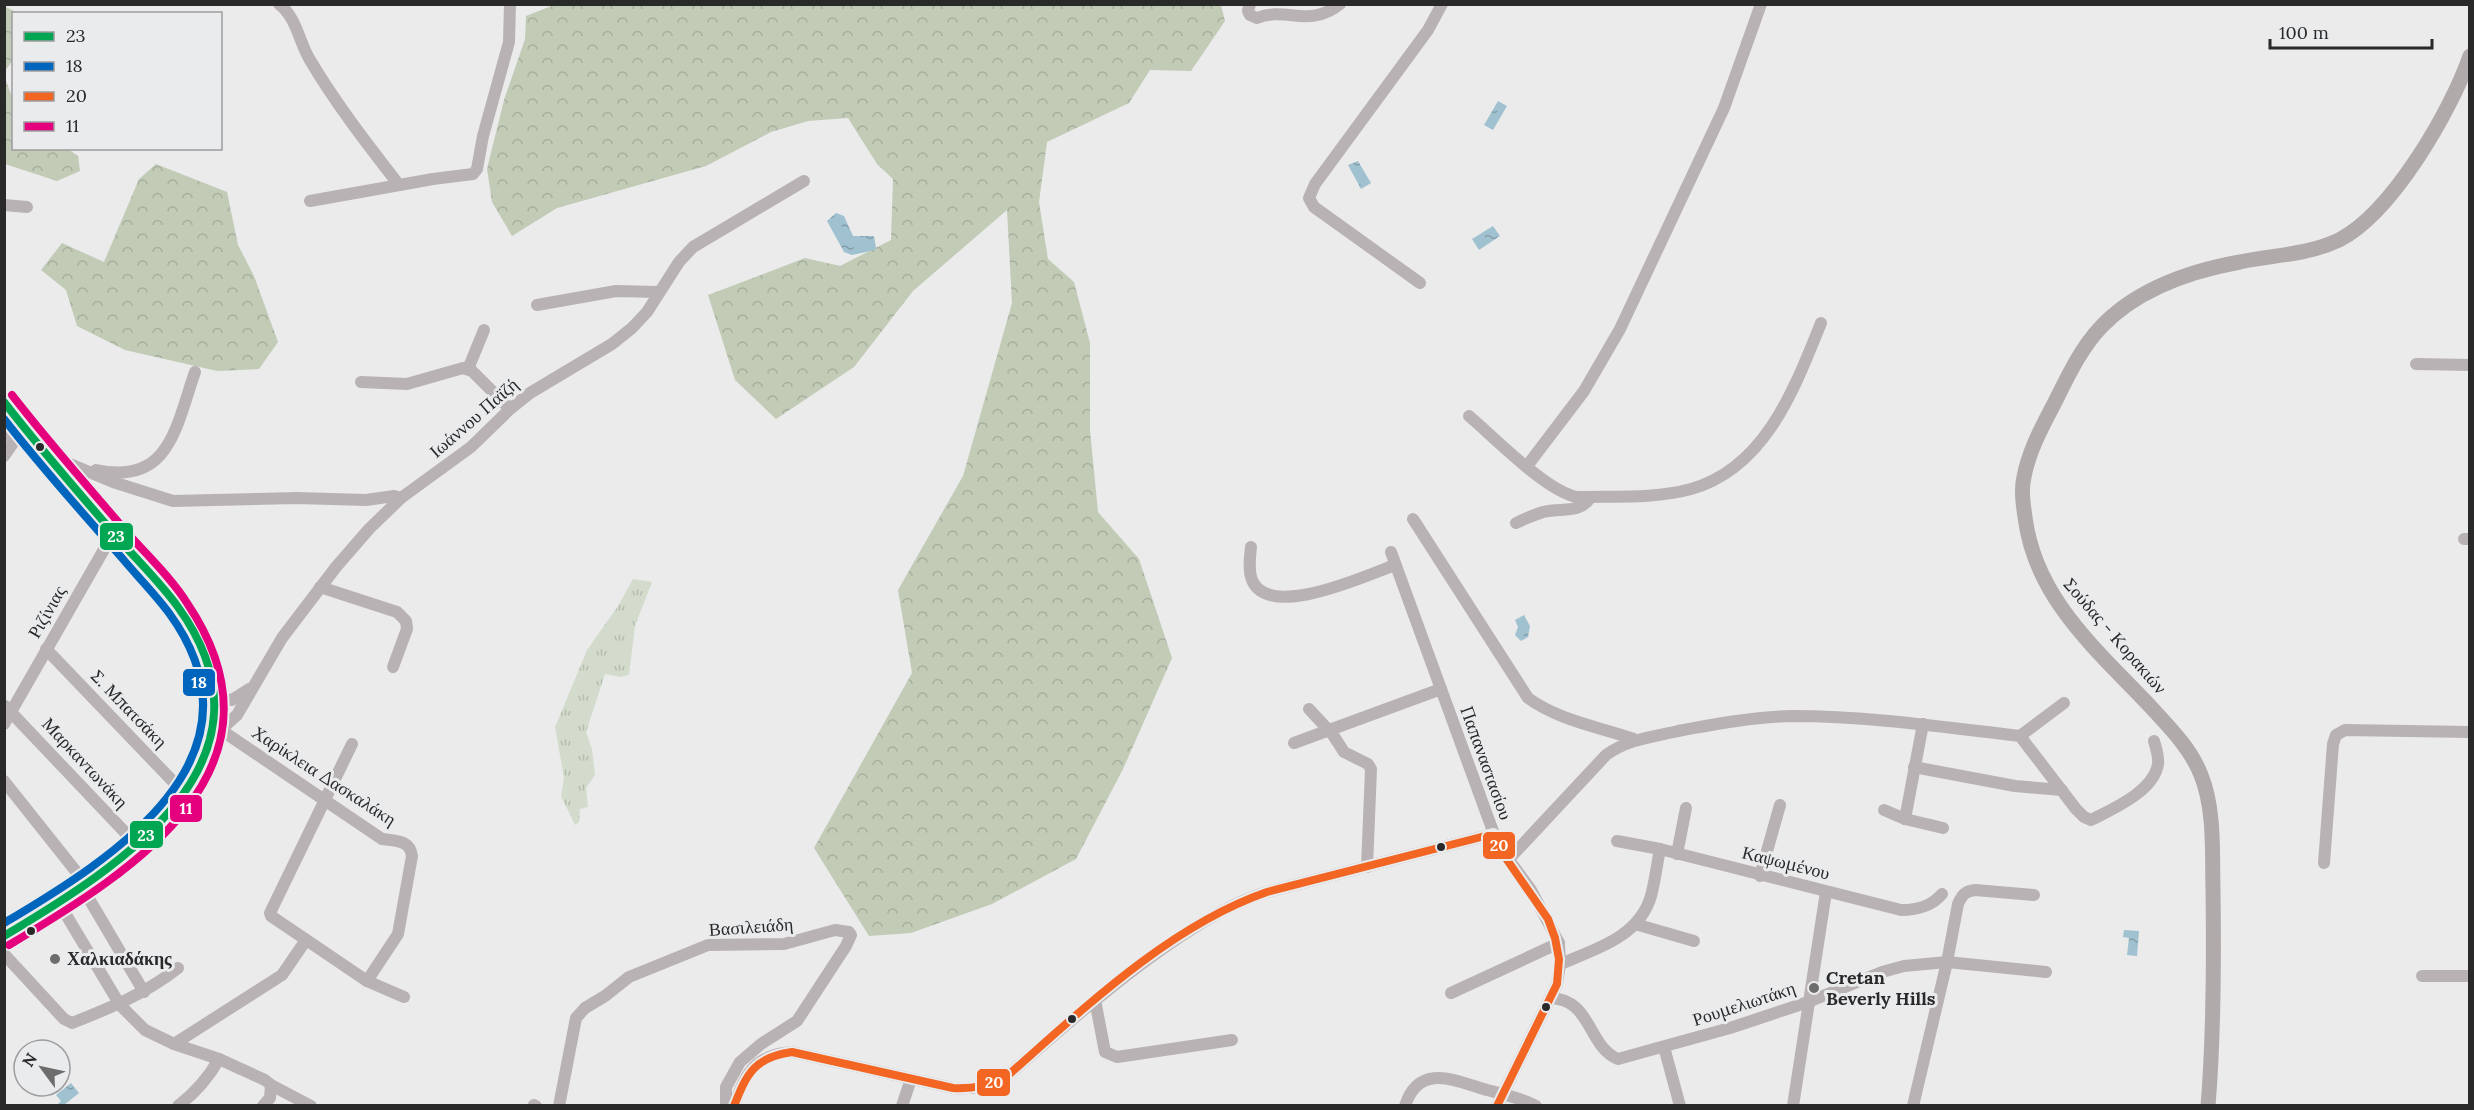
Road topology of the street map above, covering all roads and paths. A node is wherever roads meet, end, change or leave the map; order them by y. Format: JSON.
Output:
{"nodes":[{"id":1,"x":279,"y":4,"type":"edge"},
{"id":2,"x":510,"y":4,"type":"edge"},
{"id":3,"x":1250,"y":4,"type":"edge"},
{"id":4,"x":1340,"y":4,"type":"edge"},
{"id":5,"x":1442,"y":4,"type":"edge"},
{"id":6,"x":1761,"y":4,"type":"edge"},
{"id":7,"x":2469,"y":56,"type":"edge"},
{"id":8,"x":804,"y":181,"type":"dead end"},
{"id":9,"x":399,"y":185,"type":"junction"},
{"id":10,"x":310,"y":201,"type":"dead end"},
{"id":11,"x":4,"y":205,"type":"edge"},
{"id":12,"x":27,"y":207,"type":"dead end"},
{"id":13,"x":1420,"y":283,"type":"dead end"},
{"id":14,"x":659,"y":292,"type":"junction"},
{"id":15,"x":537,"y":305,"type":"dead end"},
{"id":16,"x":1821,"y":323,"type":"dead end"},
{"id":17,"x":484,"y":330,"type":"dead end"},
{"id":18,"x":2416,"y":364,"type":"dead end"},
{"id":19,"x":2469,"y":365,"type":"edge"},
{"id":20,"x":468,"y":369,"type":"junction"},
{"id":21,"x":195,"y":372,"type":"dead end"},
{"id":22,"x":361,"y":382,"type":"dead end"},
{"id":23,"x":4,"y":401,"type":"edge"},
{"id":24,"x":510,"y":409,"type":"junction"},
{"id":25,"x":1469,"y":416,"type":"dead end"},
{"id":26,"x":4,"y":432,"type":"edge"},
{"id":27,"x":15,"y":440,"type":"junction"},
{"id":28,"x":40,"y":448,"type":"junction"},
{"id":29,"x":4,"y":456,"type":"edge"},
{"id":30,"x":78,"y":466,"type":"junction"},
{"id":31,"x":1527,"y":466,"type":"junction"},
{"id":32,"x":1591,"y":497,"type":"junction"},
{"id":33,"x":401,"y":498,"type":"junction"},
{"id":34,"x":1413,"y":519,"type":"dead end"},
{"id":35,"x":1516,"y":523,"type":"dead end"},
{"id":36,"x":114,"y":532,"type":"junction"},
{"id":37,"x":1251,"y":547,"type":"dead end"},
{"id":38,"x":1390,"y":552,"type":"dead end"},
{"id":39,"x":1395,"y":565,"type":"junction"},
{"id":40,"x":320,"y":587,"type":"junction"},
{"id":41,"x":46,"y":649,"type":"junction"},
{"id":42,"x":393,"y":667,"type":"dead end"},
{"id":43,"x":252,"y":686,"type":"junction"},
{"id":44,"x":1441,"y":689,"type":"junction"},
{"id":45,"x":214,"y":698,"type":"junction"},
{"id":46,"x":232,"y":700,"type":"junction"},
{"id":47,"x":2064,"y":703,"type":"dead end"},
{"id":48,"x":8,"y":708,"type":"edge"},
{"id":49,"x":1310,"y":709,"type":"dead end"},
{"id":50,"x":239,"y":711,"type":"junction"},
{"id":51,"x":4,"y":724,"type":"edge"},
{"id":52,"x":1923,"y":724,"type":"junction"},
{"id":53,"x":215,"y":730,"type":"junction"},
{"id":54,"x":1330,"y":731,"type":"junction"},
{"id":55,"x":2469,"y":732,"type":"edge"},
{"id":56,"x":2020,"y":736,"type":"junction"},
{"id":57,"x":1634,"y":740,"type":"junction"},
{"id":58,"x":2154,"y":741,"type":"dead end"},
{"id":59,"x":1294,"y":743,"type":"dead end"},
{"id":60,"x":351,"y":744,"type":"dead end"},
{"id":61,"x":1914,"y":767,"type":"junction"},
{"id":62,"x":4,"y":781,"type":"edge"},
{"id":63,"x":2062,"y":790,"type":"junction"},
{"id":64,"x":184,"y":794,"type":"junction"},
{"id":65,"x":324,"y":800,"type":"junction"},
{"id":66,"x":1780,"y":805,"type":"dead end"},
{"id":67,"x":1686,"y":808,"type":"dead end"},
{"id":68,"x":1884,"y":810,"type":"dead end"},
{"id":69,"x":1905,"y":819,"type":"junction"},
{"id":70,"x":1943,"y":828,"type":"dead end"},
{"id":71,"x":1493,"y":834,"type":"junction"},
{"id":72,"x":1617,"y":841,"type":"dead end"},
{"id":73,"x":138,"y":846,"type":"junction"},
{"id":74,"x":1660,"y":849,"type":"junction"},
{"id":75,"x":1677,"y":854,"type":"junction"},
{"id":76,"x":1508,"y":860,"type":"junction"},
{"id":77,"x":2324,"y":863,"type":"dead end"},
{"id":78,"x":1367,"y":867,"type":"junction"},
{"id":79,"x":1760,"y":876,"type":"junction"},
{"id":80,"x":84,"y":885,"type":"junction"},
{"id":81,"x":1826,"y":892,"type":"junction"},
{"id":82,"x":1942,"y":894,"type":"dead end"},
{"id":83,"x":2034,"y":895,"type":"dead end"},
{"id":84,"x":59,"y":903,"type":"junction"},
{"id":85,"x":1635,"y":924,"type":"junction"},
{"id":86,"x":4,"y":936,"type":"edge"},
{"id":87,"x":306,"y":940,"type":"junction"},
{"id":88,"x":1694,"y":941,"type":"dead end"},
{"id":89,"x":1559,"y":943,"type":"junction"},
{"id":90,"x":4,"y":954,"type":"edge"},
{"id":91,"x":1947,"y":963,"type":"junction"},
{"id":92,"x":1560,"y":964,"type":"junction"},
{"id":93,"x":178,"y":968,"type":"dead end"},
{"id":94,"x":2046,"y":972,"type":"dead end"},
{"id":95,"x":2422,"y":975,"type":"dead end"},
{"id":96,"x":2469,"y":976,"type":"edge"},
{"id":97,"x":367,"y":981,"type":"junction"},
{"id":98,"x":144,"y":992,"type":"junction"},
{"id":99,"x":1450,"y":993,"type":"dead end"},
{"id":100,"x":404,"y":997,"type":"dead end"},
{"id":101,"x":1550,"y":998,"type":"junction"},
{"id":102,"x":1095,"y":1000,"type":"junction"},
{"id":103,"x":1808,"y":1002,"type":"junction"},
{"id":104,"x":120,"y":1005,"type":"junction"},
{"id":105,"x":1232,"y":1040,"type":"dead end"},
{"id":106,"x":174,"y":1044,"type":"junction"},
{"id":107,"x":1664,"y":1047,"type":"junction"},
{"id":108,"x":219,"y":1059,"type":"junction"},
{"id":109,"x":911,"y":1079,"type":"junction"},
{"id":110,"x":271,"y":1085,"type":"junction"},
{"id":111,"x":1500,"y":1100,"type":"edge"},
{"id":112,"x":178,"y":1106,"type":"edge"},
{"id":113,"x":263,"y":1106,"type":"edge"},
{"id":114,"x":311,"y":1106,"type":"edge"},
{"id":115,"x":559,"y":1106,"type":"edge"},
{"id":116,"x":726,"y":1106,"type":"edge"},
{"id":117,"x":734,"y":1106,"type":"edge"},
{"id":118,"x":902,"y":1106,"type":"edge"},
{"id":119,"x":1405,"y":1106,"type":"edge"},
{"id":120,"x":1536,"y":1106,"type":"edge"},
{"id":121,"x":1680,"y":1106,"type":"edge"},
{"id":122,"x":1793,"y":1106,"type":"edge"},
{"id":123,"x":1913,"y":1106,"type":"edge"},
{"id":124,"x":2208,"y":1106,"type":"edge"}],
"edges":[{"from":1,"to":9,"type":"street"},
{"from":2,"to":9,"type":"street"},
{"from":3,"to":4,"type":"street"},
{"from":5,"to":13,"type":"street"},
{"from":6,"to":31,"type":"street"},
{"from":7,"to":124,"type":"main road","name":"Σούδας - Κορακιών"},
{"from":8,"to":14,"type":"street","name":"Ιωάννου Παϊζή"},
{"from":9,"to":10,"type":"street"},
{"from":11,"to":12,"type":"street"},
{"from":14,"to":15,"type":"street"},
{"from":14,"to":24,"type":"street","name":"Ιωάννου Παϊζή"},
{"from":16,"to":32,"type":"street"},
{"from":17,"to":20,"type":"street"},
{"from":18,"to":19,"type":"street"},
{"from":20,"to":22,"type":"street"},
{"from":20,"to":24,"type":"street"},
{"from":21,"to":30,"type":"street"},
{"from":23,"to":28,"type":"main road"},
{"from":24,"to":33,"type":"street","name":"Ιωάννου Παϊζή"},
{"from":25,"to":31,"type":"street"},
{"from":26,"to":27,"type":"street"},
{"from":27,"to":28,"type":"street"},
{"from":27,"to":29,"type":"street"},
{"from":28,"to":30,"type":"street"},
{"from":28,"to":36,"type":"main road"},
{"from":30,"to":33,"type":"street"},
{"from":31,"to":32,"type":"street"},
{"from":32,"to":35,"type":"street"},
{"from":33,"to":40,"type":"street","name":"Ιωάννου Παϊζή"},
{"from":34,"to":57,"type":"street"},
{"from":36,"to":41,"type":"street","name":"Ριζίνιας"},
{"from":36,"to":45,"type":"main road"},
{"from":37,"to":39,"type":"street"},
{"from":38,"to":39,"type":"street","name":"Παπαναστασίου"},
{"from":39,"to":44,"type":"street","name":"Παπαναστασίου"},
{"from":40,"to":42,"type":"street"},
{"from":40,"to":43,"type":"street","name":"Ιωάννου Παϊζή"},
{"from":41,"to":48,"type":"street","name":"Ριζίνιας"},
{"from":41,"to":64,"type":"street","name":"Σ. Μπατσάκη"},
{"from":43,"to":46,"type":"street"},
{"from":43,"to":50,"type":"street","name":"Ιωάννου Παϊζή"},
{"from":44,"to":54,"type":"street"},
{"from":44,"to":71,"type":"street","name":"Παπαναστασίου"},
{"from":45,"to":46,"type":"street"},
{"from":45,"to":53,"type":"main road"},
{"from":46,"to":50,"type":"street"},
{"from":47,"to":56,"type":"street"},
{"from":48,"to":51,"type":"street","name":"Ριζίνιας"},
{"from":48,"to":73,"type":"street","name":"Μαρκαντωνάκη"},
{"from":49,"to":54,"type":"street"},
{"from":50,"to":53,"type":"street","name":"Ιωάννου Παϊζή"},
{"from":52,"to":56,"type":"street"},
{"from":52,"to":57,"type":"street"},
{"from":52,"to":61,"type":"street"},
{"from":53,"to":64,"type":"main road"},
{"from":53,"to":65,"type":"street","name":"Χαρίκλεια Δασκαλάκη"},
{"from":54,"to":59,"type":"street"},
{"from":54,"to":78,"type":"street"},
{"from":55,"to":77,"type":"street"},
{"from":56,"to":63,"type":"street"},
{"from":57,"to":76,"type":"street"},
{"from":58,"to":63,"type":"street"},
{"from":60,"to":65,"type":"street"},
{"from":61,"to":63,"type":"street"},
{"from":61,"to":69,"type":"street"},
{"from":62,"to":80,"type":"street"},
{"from":64,"to":73,"type":"main road"},
{"from":65,"to":87,"type":"street"},
{"from":65,"to":97,"type":"street","name":"Χαρίκλεια Δασκαλάκη"},
{"from":66,"to":79,"type":"street"},
{"from":67,"to":75,"type":"street"},
{"from":68,"to":69,"type":"street"},
{"from":69,"to":70,"type":"street"},
{"from":71,"to":76,"type":"street","name":"Παπαναστασίου"},
{"from":71,"to":78,"type":"street"},
{"from":72,"to":74,"type":"street","name":"Καψωμένου"},
{"from":73,"to":80,"type":"main road"},
{"from":74,"to":75,"type":"street","name":"Καψωμένου"},
{"from":74,"to":85,"type":"street"},
{"from":75,"to":79,"type":"street","name":"Καψωμένου"},
{"from":76,"to":89,"type":"street","name":"Παπαναστασίου"},
{"from":78,"to":102,"type":"street"},
{"from":79,"to":81,"type":"street","name":"Καψωμένου"},
{"from":80,"to":84,"type":"main road"},
{"from":80,"to":98,"type":"street"},
{"from":81,"to":82,"type":"street","name":"Καψωμένου"},
{"from":81,"to":103,"type":"street"},
{"from":83,"to":91,"type":"street"},
{"from":84,"to":86,"type":"main road"},
{"from":84,"to":104,"type":"street"},
{"from":85,"to":88,"type":"street"},
{"from":85,"to":92,"type":"street"},
{"from":87,"to":97,"type":"street"},
{"from":87,"to":106,"type":"street"},
{"from":89,"to":92,"type":"street","name":"Παπαναστασίου"},
{"from":89,"to":99,"type":"street"},
{"from":90,"to":104,"type":"street"},
{"from":91,"to":94,"type":"street","name":"Ρουμελιωτάκη"},
{"from":91,"to":103,"type":"street","name":"Ρουμελιωτάκη"},
{"from":91,"to":123,"type":"street"},
{"from":92,"to":101,"type":"street","name":"Παπαναστασίου"},
{"from":93,"to":98,"type":"street"},
{"from":95,"to":96,"type":"street"},
{"from":97,"to":100,"type":"street"},
{"from":98,"to":104,"type":"street"},
{"from":101,"to":107,"type":"street","name":"Ρουμελιωτάκη"},
{"from":101,"to":111,"type":"street","name":"Παπαναστασίου"},
{"from":102,"to":105,"type":"street"},
{"from":102,"to":109,"type":"street"},
{"from":103,"to":107,"type":"street","name":"Ρουμελιωτάκη"},
{"from":103,"to":122,"type":"street"},
{"from":104,"to":106,"type":"street"},
{"from":106,"to":108,"type":"street"},
{"from":107,"to":121,"type":"street"},
{"from":108,"to":110,"type":"street"},
{"from":108,"to":112,"type":"street"},
{"from":109,"to":117,"type":"street"},
{"from":109,"to":118,"type":"street"},
{"from":110,"to":113,"type":"street"},
{"from":110,"to":114,"type":"street"},
{"from":111,"to":119,"type":"street"},
{"from":111,"to":120,"type":"street"},
{"from":115,"to":116,"type":"street","name":"Βασιλειάδη"}]}
